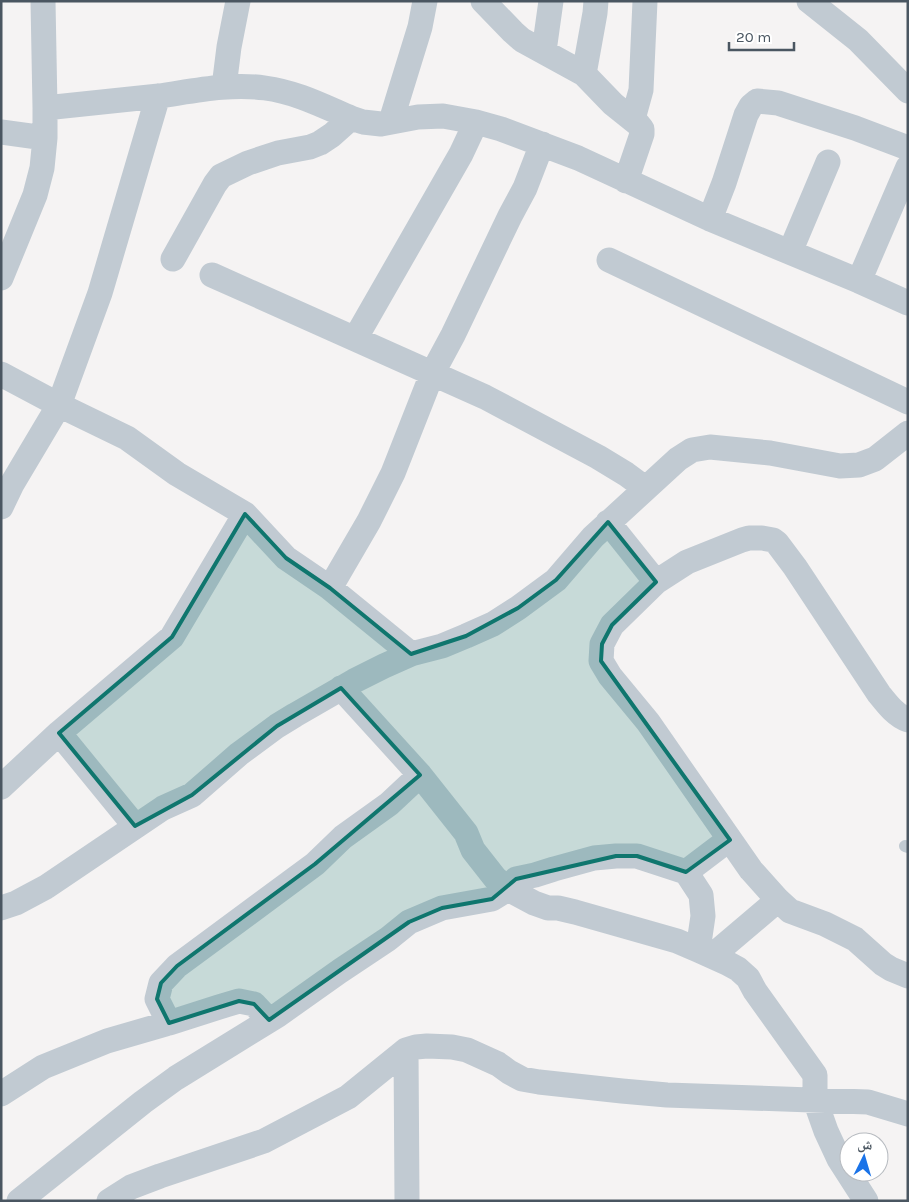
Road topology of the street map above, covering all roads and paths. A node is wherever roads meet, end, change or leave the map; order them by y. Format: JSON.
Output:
{"nodes":[{"id":1,"x":43,"y":1,"type":"edge"},
{"id":2,"x":238,"y":1,"type":"edge"},
{"id":3,"x":425,"y":1,"type":"edge"},
{"id":4,"x":483,"y":1,"type":"edge"},
{"id":5,"x":551,"y":1,"type":"edge"},
{"id":6,"x":596,"y":1,"type":"edge"},
{"id":7,"x":645,"y":1,"type":"edge"},
{"id":8,"x":809,"y":1,"type":"edge"},
{"id":9,"x":544,"y":51,"type":"junction"},
{"id":10,"x":584,"y":74,"type":"junction"},
{"id":11,"x":224,"y":87,"type":"junction"},
{"id":12,"x":908,"y":91,"type":"edge"},
{"id":13,"x":158,"y":96,"type":"junction"},
{"id":14,"x":45,"y":108,"type":"junction"},
{"id":15,"x":351,"y":118,"type":"junction"},
{"id":16,"x":633,"y":119,"type":"junction"},
{"id":17,"x":391,"y":121,"type":"junction"},
{"id":18,"x":476,"y":122,"type":"junction"},
{"id":19,"x":1,"y":132,"type":"edge"},
{"id":20,"x":45,"y":138,"type":"junction"},
{"id":21,"x":542,"y":144,"type":"junction"},
{"id":22,"x":908,"y":148,"type":"edge"},
{"id":23,"x":828,"y":162,"type":"dead end"},
{"id":24,"x":908,"y":167,"type":"edge"},
{"id":25,"x":626,"y":180,"type":"junction"},
{"id":26,"x":710,"y":219,"type":"junction"},
{"id":27,"x":790,"y":252,"type":"junction"},
{"id":28,"x":174,"y":259,"type":"dead end"},
{"id":29,"x":609,"y":260,"type":"dead end"},
{"id":30,"x":212,"y":275,"type":"dead end"},
{"id":31,"x":1,"y":278,"type":"edge"},
{"id":32,"x":859,"y":281,"type":"junction"},
{"id":33,"x":908,"y":304,"type":"edge"},
{"id":34,"x":355,"y":339,"type":"junction"},
{"id":35,"x":1,"y":374,"type":"edge"},
{"id":36,"x":432,"y":374,"type":"junction"},
{"id":37,"x":908,"y":402,"type":"edge"},
{"id":38,"x":59,"y":405,"type":"junction"},
{"id":39,"x":908,"y":433,"type":"edge"},
{"id":40,"x":645,"y":488,"type":"junction"},
{"id":41,"x":1,"y":507,"type":"edge"},
{"id":42,"x":245,"y":514,"type":"junction"},
{"id":43,"x":608,"y":522,"type":"junction"},
{"id":44,"x":656,"y":582,"type":"junction"},
{"id":45,"x":330,"y":588,"type":"junction"},
{"id":46,"x":411,"y":654,"type":"junction"},
{"id":47,"x":341,"y":688,"type":"junction"},
{"id":48,"x":908,"y":720,"type":"edge"},
{"id":49,"x":59,"y":733,"type":"junction"},
{"id":50,"x":420,"y":775,"type":"junction"},
{"id":51,"x":1,"y":786,"type":"edge"},
{"id":52,"x":135,"y":826,"type":"junction"},
{"id":53,"x":730,"y":840,"type":"junction"},
{"id":54,"x":686,"y":872,"type":"junction"},
{"id":55,"x":508,"y":889,"type":"junction"},
{"id":56,"x":778,"y":900,"type":"junction"},
{"id":57,"x":1,"y":908,"type":"edge"},
{"id":58,"x":705,"y":953,"type":"junction"},
{"id":59,"x":908,"y":976,"type":"edge"},
{"id":60,"x":269,"y":1020,"type":"junction"},
{"id":61,"x":169,"y":1024,"type":"junction"},
{"id":62,"x":406,"y":1050,"type":"junction"},
{"id":63,"x":1,"y":1094,"type":"edge"},
{"id":64,"x":815,"y":1100,"type":"junction"},
{"id":65,"x":908,"y":1114,"type":"edge"},
{"id":66,"x":18,"y":1201,"type":"edge"},
{"id":67,"x":109,"y":1201,"type":"edge"},
{"id":68,"x":407,"y":1201,"type":"edge"},
{"id":69,"x":866,"y":1201,"type":"edge"}],
"edges":[{"from":1,"to":14,"type":"street"},
{"from":2,"to":11,"type":"street"},
{"from":3,"to":17,"type":"street"},
{"from":4,"to":9,"type":"street"},
{"from":5,"to":9,"type":"street"},
{"from":6,"to":10,"type":"street"},
{"from":7,"to":16,"type":"street"},
{"from":8,"to":12,"type":"street"},
{"from":9,"to":10,"type":"street"},
{"from":10,"to":16,"type":"street"},
{"from":11,"to":13,"type":"street"},
{"from":11,"to":15,"type":"street"},
{"from":13,"to":14,"type":"street"},
{"from":13,"to":38,"type":"street"},
{"from":14,"to":20,"type":"street"},
{"from":15,"to":17,"type":"street"},
{"from":15,"to":28,"type":"street"},
{"from":16,"to":25,"type":"street"},
{"from":17,"to":18,"type":"street"},
{"from":18,"to":21,"type":"street"},
{"from":18,"to":34,"type":"street"},
{"from":19,"to":20,"type":"street"},
{"from":20,"to":31,"type":"street"},
{"from":21,"to":25,"type":"street"},
{"from":21,"to":36,"type":"street"},
{"from":22,"to":26,"type":"street"},
{"from":23,"to":27,"type":"street"},
{"from":24,"to":32,"type":"street"},
{"from":25,"to":26,"type":"street"},
{"from":26,"to":27,"type":"street"},
{"from":27,"to":32,"type":"street"},
{"from":29,"to":37,"type":"street"},
{"from":30,"to":34,"type":"street"},
{"from":32,"to":33,"type":"street"},
{"from":34,"to":36,"type":"street"},
{"from":35,"to":38,"type":"street"},
{"from":36,"to":40,"type":"street"},
{"from":36,"to":45,"type":"street"},
{"from":38,"to":41,"type":"street"},
{"from":38,"to":42,"type":"street"},
{"from":39,"to":40,"type":"street"},
{"from":40,"to":43,"type":"street"},
{"from":42,"to":45,"type":"street"},
{"from":42,"to":49,"type":"street"},
{"from":43,"to":44,"type":"street"},
{"from":43,"to":46,"type":"street"},
{"from":44,"to":48,"type":"street"},
{"from":44,"to":53,"type":"street"},
{"from":45,"to":46,"type":"street"},
{"from":46,"to":47,"type":"street"},
{"from":47,"to":50,"type":"street"},
{"from":47,"to":52,"type":"street"},
{"from":49,"to":51,"type":"street"},
{"from":49,"to":52,"type":"street"},
{"from":50,"to":55,"type":"street"},
{"from":50,"to":61,"type":"street"},
{"from":52,"to":57,"type":"street"},
{"from":53,"to":54,"type":"street"},
{"from":53,"to":56,"type":"street"},
{"from":54,"to":55,"type":"street"},
{"from":54,"to":58,"type":"street"},
{"from":55,"to":58,"type":"street"},
{"from":55,"to":60,"type":"street"},
{"from":56,"to":58,"type":"street"},
{"from":56,"to":59,"type":"street"},
{"from":58,"to":64,"type":"street"},
{"from":60,"to":61,"type":"street"},
{"from":60,"to":66,"type":"street"},
{"from":61,"to":63,"type":"street"},
{"from":62,"to":64,"type":"street"},
{"from":62,"to":67,"type":"street"},
{"from":62,"to":68,"type":"street"},
{"from":64,"to":65,"type":"street"},
{"from":64,"to":69,"type":"street"}]}
